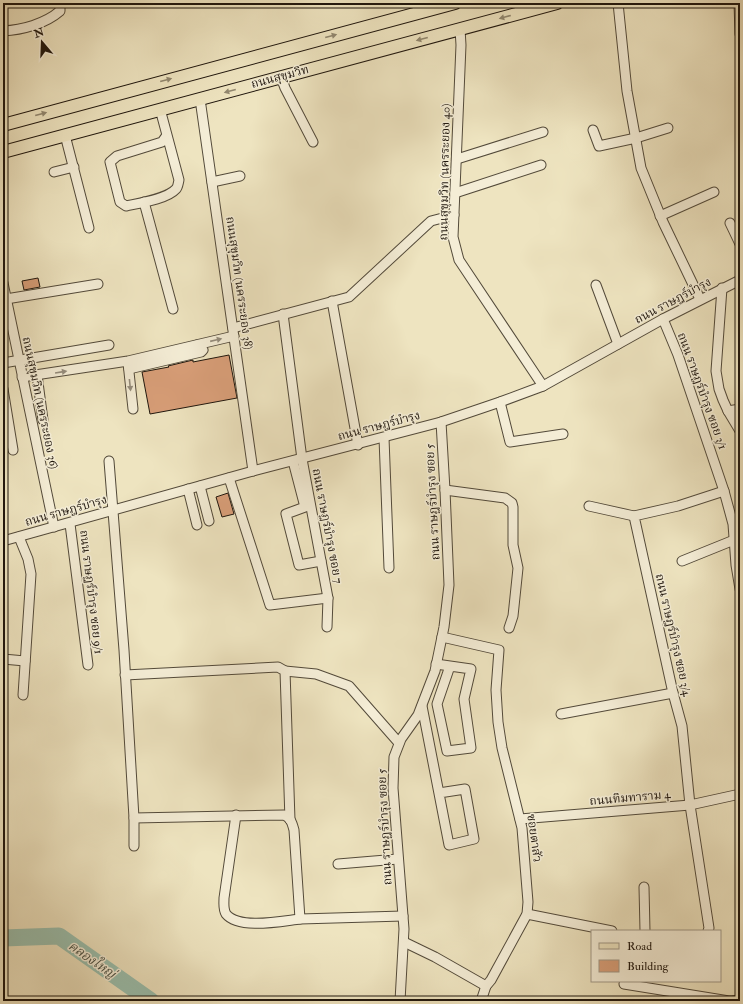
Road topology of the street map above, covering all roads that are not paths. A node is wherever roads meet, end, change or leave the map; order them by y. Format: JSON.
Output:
{"nodes":[{"id":1,"x":60,"y":3,"type":"edge"},
{"id":2,"x":455,"y":3,"type":"edge"},
{"id":3,"x":556,"y":3,"type":"edge"},
{"id":4,"x":618,"y":3,"type":"edge"},
{"id":5,"x":739,"y":3,"type":"edge"},
{"id":6,"x":460,"y":29,"type":"junction"},
{"id":7,"x":3,"y":32,"type":"edge"},
{"id":8,"x":740,"y":34,"type":"edge"},
{"id":9,"x":281,"y":77,"type":"junction"},
{"id":10,"x":200,"y":99,"type":"junction"},
{"id":11,"x":160,"y":109,"type":"junction"},
{"id":12,"x":3,"y":124,"type":"edge"},
{"id":13,"x":668,"y":128,"type":"dead end"},
{"id":14,"x":593,"y":130,"type":"dead end"},
{"id":15,"x":543,"y":132,"type":"dead end"},
{"id":16,"x":65,"y":135,"type":"junction"},
{"id":17,"x":167,"y":135,"type":"junction"},
{"id":18,"x":636,"y":138,"type":"junction"},
{"id":19,"x":313,"y":142,"type":"dead end"},
{"id":20,"x":3,"y":152,"type":"edge"},
{"id":21,"x":457,"y":159,"type":"junction"},
{"id":22,"x":540,"y":165,"type":"dead end"},
{"id":23,"x":74,"y":167,"type":"junction"},
{"id":24,"x":54,"y":172,"type":"dead end"},
{"id":25,"x":240,"y":176,"type":"dead end"},
{"id":26,"x":212,"y":182,"type":"junction"},
{"id":27,"x":714,"y":192,"type":"dead end"},
{"id":28,"x":455,"y":193,"type":"junction"},
{"id":29,"x":144,"y":202,"type":"junction"},
{"id":30,"x":454,"y":215,"type":"junction"},
{"id":31,"x":660,"y":216,"type":"junction"},
{"id":32,"x":730,"y":224,"type":"dead end"},
{"id":33,"x":89,"y":228,"type":"dead end"},
{"id":34,"x":740,"y":244,"type":"edge"},
{"id":35,"x":740,"y":280,"type":"edge"},
{"id":36,"x":3,"y":283,"type":"edge"},
{"id":37,"x":98,"y":284,"type":"dead end"},
{"id":38,"x":596,"y":285,"type":"dead end"},
{"id":39,"x":722,"y":288,"type":"junction"},
{"id":40,"x":700,"y":299,"type":"junction"},
{"id":41,"x":6,"y":300,"type":"junction"},
{"id":42,"x":332,"y":301,"type":"junction"},
{"id":43,"x":173,"y":309,"type":"dead end"},
{"id":44,"x":283,"y":314,"type":"junction"},
{"id":45,"x":663,"y":319,"type":"junction"},
{"id":46,"x":234,"y":332,"type":"junction"},
{"id":47,"x":618,"y":344,"type":"junction"},
{"id":48,"x":109,"y":345,"type":"dead end"},
{"id":49,"x":18,"y":361,"type":"junction"},
{"id":50,"x":3,"y":363,"type":"edge"},
{"id":51,"x":128,"y":365,"type":"junction"},
{"id":52,"x":37,"y":375,"type":"junction"},
{"id":53,"x":22,"y":377,"type":"junction"},
{"id":54,"x":543,"y":386,"type":"junction"},
{"id":55,"x":3,"y":389,"type":"edge"},
{"id":56,"x":500,"y":402,"type":"junction"},
{"id":57,"x":740,"y":409,"type":"edge"},
{"id":58,"x":133,"y":410,"type":"dead end"},
{"id":59,"x":728,"y":411,"type":"junction"},
{"id":60,"x":43,"y":420,"type":"dead end"},
{"id":61,"x":441,"y":422,"type":"junction"},
{"id":62,"x":740,"y":431,"type":"edge"},
{"id":63,"x":563,"y":434,"type":"dead end"},
{"id":64,"x":384,"y":438,"type":"junction"},
{"id":65,"x":358,"y":445,"type":"junction"},
{"id":66,"x":13,"y":450,"type":"dead end"},
{"id":67,"x":302,"y":459,"type":"junction"},
{"id":68,"x":109,"y":461,"type":"dead end"},
{"id":69,"x":292,"y":461,"type":"junction"},
{"id":70,"x":253,"y":471,"type":"junction"},
{"id":71,"x":229,"y":478,"type":"junction"},
{"id":72,"x":200,"y":486,"type":"junction"},
{"id":73,"x":188,"y":489,"type":"junction"},
{"id":74,"x":445,"y":490,"type":"junction"},
{"id":75,"x":724,"y":491,"type":"junction"},
{"id":76,"x":589,"y":506,"type":"dead end"},
{"id":77,"x":113,"y":510,"type":"junction"},
{"id":78,"x":634,"y":516,"type":"junction"},
{"id":79,"x":209,"y":521,"type":"dead end"},
{"id":80,"x":70,"y":524,"type":"junction"},
{"id":81,"x":197,"y":524,"type":"dead end"},
{"id":82,"x":54,"y":527,"type":"junction"},
{"id":83,"x":19,"y":536,"type":"junction"},
{"id":84,"x":734,"y":540,"type":"junction"},
{"id":85,"x":3,"y":541,"type":"edge"},
{"id":86,"x":321,"y":561,"type":"junction"},
{"id":87,"x":682,"y":561,"type":"dead end"},
{"id":88,"x":389,"y":568,"type":"dead end"},
{"id":89,"x":740,"y":589,"type":"edge"},
{"id":90,"x":328,"y":598,"type":"junction"},
{"id":91,"x":327,"y":627,"type":"dead end"},
{"id":92,"x":509,"y":628,"type":"dead end"},
{"id":93,"x":442,"y":637,"type":"junction"},
{"id":94,"x":3,"y":659,"type":"edge"},
{"id":95,"x":25,"y":661,"type":"junction"},
{"id":96,"x":88,"y":664,"type":"dead end"},
{"id":97,"x":436,"y":664,"type":"junction"},
{"id":98,"x":450,"y":666,"type":"junction"},
{"id":99,"x":285,"y":672,"type":"junction"},
{"id":100,"x":126,"y":675,"type":"junction"},
{"id":101,"x":673,"y":693,"type":"junction"},
{"id":102,"x":23,"y":695,"type":"dead end"},
{"id":103,"x":422,"y":705,"type":"junction"},
{"id":104,"x":561,"y":714,"type":"dead end"},
{"id":105,"x":400,"y":741,"type":"junction"},
{"id":106,"x":439,"y":793,"type":"junction"},
{"id":107,"x":740,"y":794,"type":"edge"},
{"id":108,"x":690,"y":805,"type":"junction"},
{"id":109,"x":236,"y":815,"type":"junction"},
{"id":110,"x":134,"y":818,"type":"junction"},
{"id":111,"x":520,"y":819,"type":"junction"},
{"id":112,"x":290,"y":820,"type":"junction"},
{"id":113,"x":134,"y":846,"type":"dead end"},
{"id":114,"x":398,"y":859,"type":"junction"},
{"id":115,"x":338,"y":864,"type":"dead end"},
{"id":116,"x":644,"y":887,"type":"dead end"},
{"id":117,"x":527,"y":914,"type":"junction"},
{"id":118,"x":403,"y":916,"type":"junction"},
{"id":119,"x":300,"y":919,"type":"junction"},
{"id":120,"x":607,"y":930,"type":"edge"},
{"id":121,"x":645,"y":930,"type":"edge"},
{"id":122,"x":708,"y":930,"type":"edge"},
{"id":123,"x":404,"y":942,"type":"junction"},
{"id":124,"x":624,"y":984,"type":"dead end"},
{"id":125,"x":486,"y":986,"type":"junction"},
{"id":126,"x":681,"y":997,"type":"edge"},
{"id":127,"x":740,"y":1000,"type":"edge"},
{"id":128,"x":400,"y":1001,"type":"edge"},
{"id":129,"x":481,"y":1001,"type":"edge"},
{"id":130,"x":730,"y":1001,"type":"edge"}],
"edges":[{"from":1,"to":7,"type":"street"},
{"from":12,"to":2,"type":"main road","one_way":true},
{"from":3,"to":6,"type":"main road","name":"ถนนสุขุมวิท","one_way":true},
{"from":4,"to":18,"type":"street"},
{"from":5,"to":8,"type":"street"},
{"from":6,"to":9,"type":"main road","name":"ถนนสุขุมวิท","one_way":true},
{"from":6,"to":21,"type":"street","name":"ถนนสุขุมวิท (นครระยอง 40)"},
{"from":9,"to":10,"type":"main road","name":"ถนนสุขุมวิท","one_way":true},
{"from":9,"to":19,"type":"street"},
{"from":10,"to":11,"type":"main road","name":"ถนนสุขุมวิท"},
{"from":10,"to":26,"type":"street","name":"ถนนสุขุมวิท (นครระยอง 38)"},
{"from":11,"to":16,"type":"main road","name":"ถนนสุขุมวิท"},
{"from":11,"to":17,"type":"street"},
{"from":13,"to":18,"type":"street"},
{"from":14,"to":18,"type":"street"},
{"from":15,"to":21,"type":"street"},
{"from":16,"to":20,"type":"main road","name":"ถนนสุขุมวิท"},
{"from":16,"to":23,"type":"street"},
{"from":17,"to":29,"type":"street"},
{"from":17,"to":29,"type":"street"},
{"from":18,"to":31,"type":"street"},
{"from":21,"to":28,"type":"street","name":"ถนนสุขุมวิท (นครระยอง 40)"},
{"from":22,"to":28,"type":"street"},
{"from":23,"to":24,"type":"street"},
{"from":23,"to":33,"type":"street"},
{"from":25,"to":26,"type":"street"},
{"from":26,"to":46,"type":"street","name":"ถนนสุขุมวิท (นครระยอง 38)"},
{"from":27,"to":31,"type":"street"},
{"from":28,"to":30,"type":"street","name":"ถนนสุขุมวิท (นครระยอง 40)"},
{"from":29,"to":43,"type":"street"},
{"from":30,"to":42,"type":"street"},
{"from":30,"to":54,"type":"street","name":"ถนนสุขุมวิท (นครระยอง 40)"},
{"from":31,"to":40,"type":"street"},
{"from":32,"to":34,"type":"street"},
{"from":35,"to":39,"type":"street","name":"ถนน ราษฎร์บำรุง"},
{"from":36,"to":41,"type":"street","name":"ถนนสุขุมวิท (นครระยอง 36)"},
{"from":37,"to":41,"type":"street"},
{"from":38,"to":47,"type":"street"},
{"from":39,"to":40,"type":"street","name":"ถนน ราษฎร์บำรุง"},
{"from":39,"to":59,"type":"street"},
{"from":40,"to":45,"type":"street","name":"ถนน ราษฎร์บำรุง"},
{"from":41,"to":49,"type":"street","name":"ถนนสุขุมวิท (นครระยอง 36)"},
{"from":42,"to":44,"type":"street"},
{"from":42,"to":65,"type":"street"},
{"from":44,"to":46,"type":"street"},
{"from":44,"to":67,"type":"street","name":"ถนน ราษฎร์บำรุง ซอย 7"},
{"from":45,"to":47,"type":"street","name":"ถนน ราษฎร์บำรุง"},
{"from":45,"to":75,"type":"street","name":"ถนน ราษฎร์บำรุง ซอย 3/1"},
{"from":51,"to":46,"type":"street","one_way":true},
{"from":46,"to":70,"type":"street","name":"ถนนสุขุมวิท (นครระยอง 38)"},
{"from":47,"to":54,"type":"street","name":"ถนน ราษฎร์บำรุง"},
{"from":48,"to":49,"type":"street"},
{"from":49,"to":50,"type":"street"},
{"from":49,"to":53,"type":"street","name":"ถนนสุขุมวิท (นครระยอง 36)"},
{"from":52,"to":51,"type":"street","one_way":true},
{"from":51,"to":58,"type":"street","one_way":true},
{"from":52,"to":53,"type":"street"},
{"from":52,"to":60,"type":"street"},
{"from":53,"to":82,"type":"street","name":"ถนนสุขุมวิท (นครระยอง 36)"},
{"from":54,"to":56,"type":"street","name":"ถนน ราษฎร์บำรุง"},
{"from":55,"to":66,"type":"street"},
{"from":56,"to":61,"type":"street","name":"ถนน ราษฎร์บำรุง"},
{"from":56,"to":63,"type":"street"},
{"from":57,"to":59,"type":"street"},
{"from":59,"to":62,"type":"street"},
{"from":61,"to":64,"type":"street","name":"ถนน ราษฎร์บำรุง"},
{"from":61,"to":74,"type":"street","name":"ถนน ราษฎร์บำรุง ซอย 5"},
{"from":64,"to":65,"type":"street","name":"ถนน ราษฎร์บำรุง"},
{"from":64,"to":88,"type":"street"},
{"from":65,"to":67,"type":"street","name":"ถนน ราษฎร์บำรุง"},
{"from":67,"to":69,"type":"street","name":"ถนน ราษฎร์บำรุง"},
{"from":67,"to":86,"type":"street","name":"ถนน ราษฎร์บำรุง ซอย 7"},
{"from":68,"to":77,"type":"street"},
{"from":69,"to":70,"type":"street","name":"ถนน ราษฎร์บำรุง"},
{"from":69,"to":86,"type":"street"},
{"from":70,"to":71,"type":"street","name":"ถนน ราษฎร์บำรุง"},
{"from":71,"to":72,"type":"street","name":"ถนน ราษฎร์บำรุง"},
{"from":71,"to":90,"type":"street","name":"ถนน ราษฎร์บำรุง ซอย 7"},
{"from":72,"to":73,"type":"street","name":"ถนน ราษฎร์บำรุง"},
{"from":72,"to":79,"type":"street"},
{"from":73,"to":77,"type":"street","name":"ถนน ราษฎร์บำรุง"},
{"from":73,"to":81,"type":"street"},
{"from":74,"to":92,"type":"street"},
{"from":74,"to":93,"type":"street","name":"ถนน ราษฎร์บำรุง ซอย 5"},
{"from":75,"to":78,"type":"street"},
{"from":75,"to":84,"type":"street","name":"ถนน ราษฎร์บำรุง ซอย 3/1"},
{"from":76,"to":78,"type":"street"},
{"from":77,"to":80,"type":"street","name":"ถนน ราษฎร์บำรุง"},
{"from":77,"to":100,"type":"street"},
{"from":78,"to":101,"type":"street","name":"ถนน ราษฎร์บำรุง ซอย 3/4"},
{"from":80,"to":82,"type":"street","name":"ถนน ราษฎร์บำรุง"},
{"from":80,"to":96,"type":"street","name":"ถนน ราษฎร์บำรุง ซอย 9/1"},
{"from":82,"to":83,"type":"street","name":"ถนน ราษฎร์บำรุง"},
{"from":83,"to":85,"type":"street","name":"ถนน ราษฎร์บำรุง"},
{"from":83,"to":95,"type":"street"},
{"from":84,"to":87,"type":"street"},
{"from":84,"to":89,"type":"street","name":"ถนน ราษฎร์บำรุง ซอย 3/1"},
{"from":86,"to":90,"type":"street","name":"ถนน ราษฎร์บำรุง ซอย 7"},
{"from":90,"to":91,"type":"street","name":"ถนน ราษฎร์บำรุง ซอย 7"},
{"from":93,"to":97,"type":"street","name":"ถนน ราษฎร์บำรุง ซอย 5"},
{"from":93,"to":111,"type":"street","name":"ซอยตาสัว"},
{"from":94,"to":95,"type":"street"},
{"from":95,"to":102,"type":"street"},
{"from":97,"to":98,"type":"street"},
{"from":97,"to":103,"type":"street","name":"ถนน ราษฎร์บำรุง ซอย 5"},
{"from":98,"to":98,"type":"street"},
{"from":99,"to":100,"type":"street"},
{"from":99,"to":105,"type":"street"},
{"from":99,"to":112,"type":"street"},
{"from":100,"to":110,"type":"street"},
{"from":101,"to":104,"type":"street"},
{"from":101,"to":108,"type":"street","name":"ถนน ราษฎร์บำรุง ซอย 3/4"},
{"from":103,"to":105,"type":"street","name":"ถนน ราษฎร์บำรุง ซอย 5"},
{"from":103,"to":106,"type":"street"},
{"from":105,"to":114,"type":"street","name":"ถนน ราษฎร์บำรุง ซอย 5"},
{"from":106,"to":106,"type":"street"},
{"from":107,"to":108,"type":"street","name":"ถนนทิมทาราม 4"},
{"from":108,"to":111,"type":"street","name":"ถนนทิมทาราม 4"},
{"from":108,"to":122,"type":"street","name":"ถนน ราษฎร์บำรุง ซอย 3/4"},
{"from":109,"to":110,"type":"street"},
{"from":109,"to":112,"type":"street"},
{"from":109,"to":119,"type":"street"},
{"from":110,"to":113,"type":"street"},
{"from":111,"to":117,"type":"street","name":"ซอยตาสัว"},
{"from":112,"to":119,"type":"street"},
{"from":114,"to":115,"type":"street"},
{"from":114,"to":118,"type":"street","name":"ถนน ราษฎร์บำรุง ซอย 5"},
{"from":116,"to":121,"type":"street"},
{"from":117,"to":120,"type":"street"},
{"from":117,"to":125,"type":"street","name":"ซอยตาสัว"},
{"from":118,"to":119,"type":"street"},
{"from":118,"to":123,"type":"street","name":"ถนน ราษฎร์บำรุง ซอย 5"},
{"from":123,"to":125,"type":"street"},
{"from":123,"to":128,"type":"street","name":"ถนน ราษฎร์บำรุง ซอย 5"},
{"from":124,"to":126,"type":"street"},
{"from":125,"to":129,"type":"street","name":"ซอยตาสัว"},
{"from":126,"to":130,"type":"street"},
{"from":127,"to":130,"type":"street"}]}
